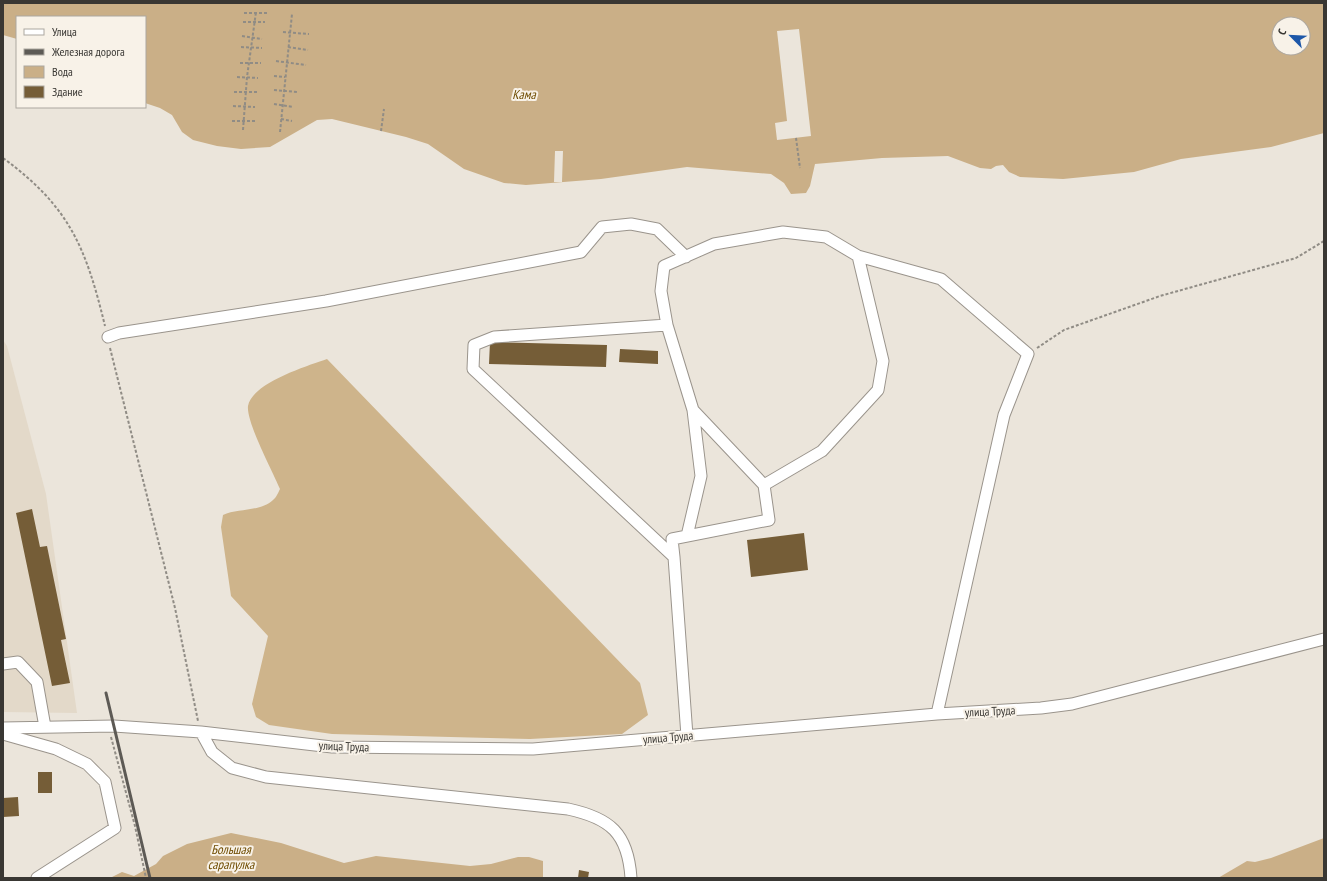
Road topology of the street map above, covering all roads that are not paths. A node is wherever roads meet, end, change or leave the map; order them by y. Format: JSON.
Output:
{"nodes":[{"id":1,"x":858,"y":256,"type":"junction"},
{"id":2,"x":686,"y":257,"type":"junction"},
{"id":3,"x":668,"y":325,"type":"junction"},
{"id":4,"x":108,"y":337,"type":"road end"},
{"id":5,"x":693,"y":410,"type":"junction"},
{"id":6,"x":764,"y":484,"type":"junction"},
{"id":7,"x":687,"y":536,"type":"junction"},
{"id":8,"x":674,"y":557,"type":"junction"},
{"id":9,"x":1324,"y":639,"type":"edge"},
{"id":10,"x":3,"y":664,"type":"edge"},
{"id":11,"x":937,"y":714,"type":"junction"},
{"id":12,"x":45,"y":727,"type":"junction"},
{"id":13,"x":3,"y":728,"type":"edge"},
{"id":14,"x":201,"y":732,"type":"junction"},
{"id":15,"x":3,"y":734,"type":"edge"},
{"id":16,"x":687,"y":736,"type":"junction"},
{"id":17,"x":37,"y":878,"type":"edge"},
{"id":18,"x":631,"y":878,"type":"edge"}],
"edges":[{"from":1,"to":2,"type":"street"},
{"from":1,"to":6,"type":"street"},
{"from":1,"to":11,"type":"street"},
{"from":2,"to":3,"type":"street"},
{"from":2,"to":4,"type":"street"},
{"from":3,"to":5,"type":"street"},
{"from":3,"to":8,"type":"street"},
{"from":5,"to":6,"type":"street"},
{"from":5,"to":7,"type":"street"},
{"from":6,"to":7,"type":"street"},
{"from":7,"to":8,"type":"street"},
{"from":8,"to":16,"type":"street"},
{"from":9,"to":11,"type":"street","name":"улица Труда"},
{"from":10,"to":12,"type":"street"},
{"from":11,"to":16,"type":"street","name":"улица Труда"},
{"from":12,"to":13,"type":"street","name":"улица Труда"},
{"from":12,"to":14,"type":"street","name":"улица Труда"},
{"from":14,"to":16,"type":"street","name":"улица Труда"},
{"from":14,"to":18,"type":"street"},
{"from":15,"to":17,"type":"street"}]}
